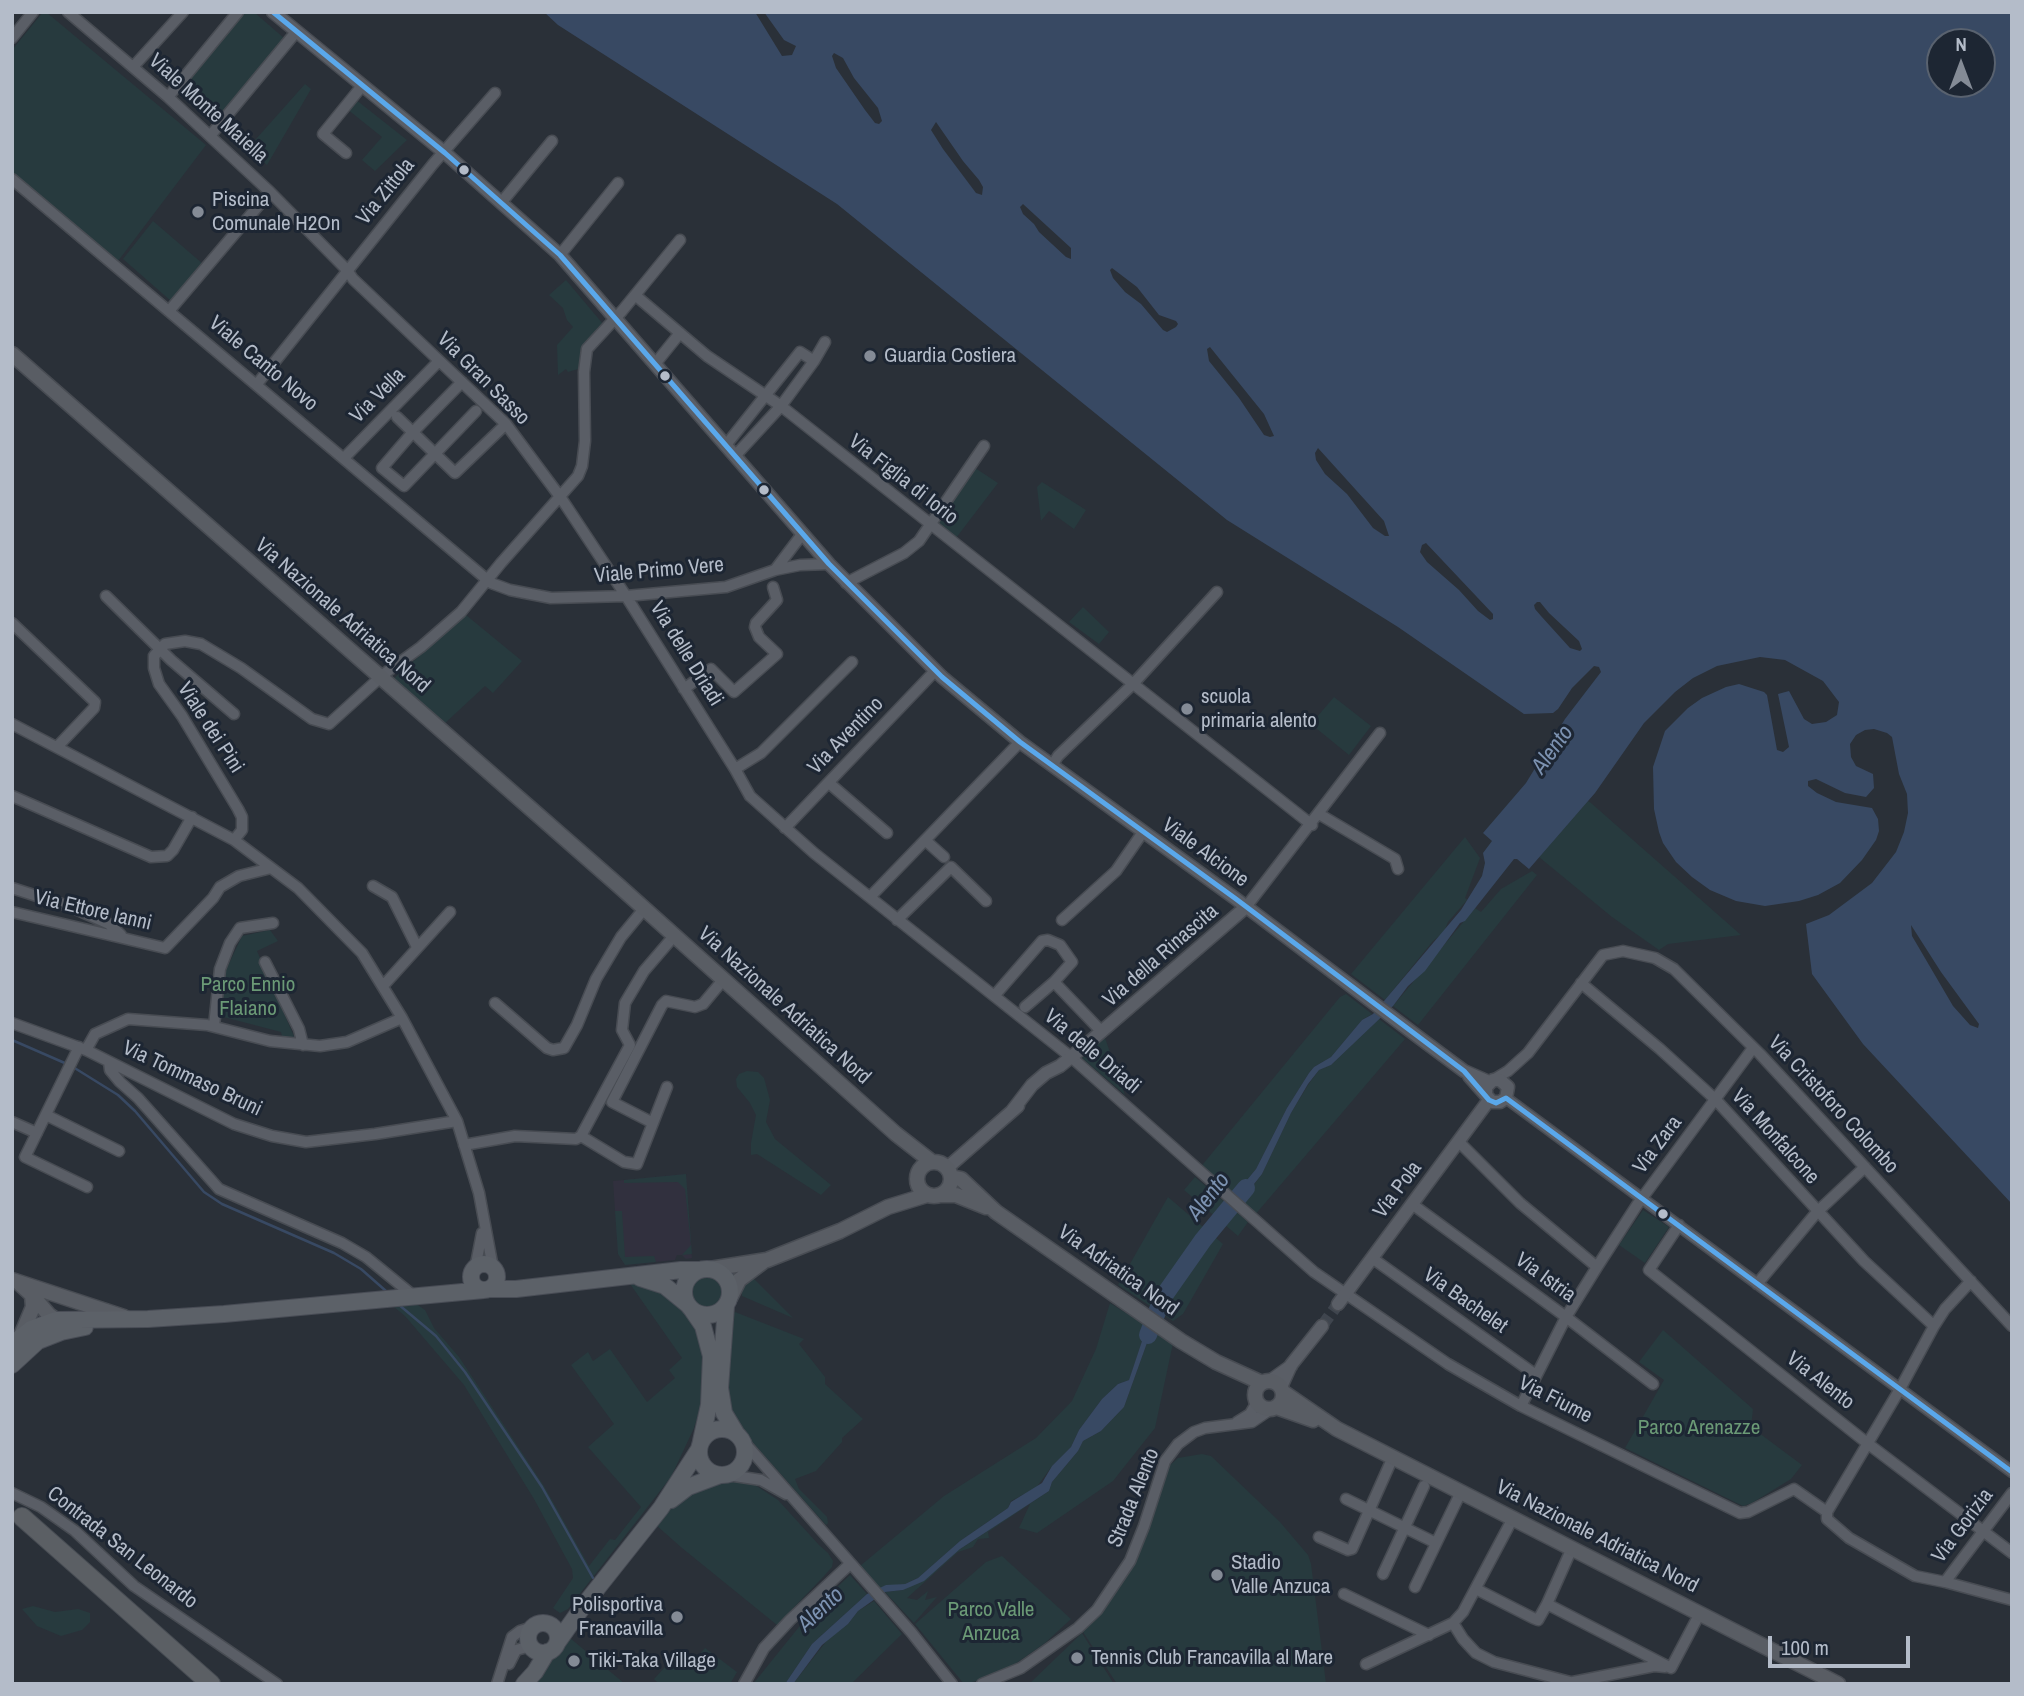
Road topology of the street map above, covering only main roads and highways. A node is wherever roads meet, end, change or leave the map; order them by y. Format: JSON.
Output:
{"nodes":[{"id":1,"x":12,"y":354,"type":"edge"},
{"id":2,"x":896,"y":1134,"type":"junction"},
{"id":3,"x":932,"y":1162,"type":"junction"},
{"id":4,"x":949,"y":1172,"type":"junction"},
{"id":5,"x":917,"y":1180,"type":"junction"},
{"id":6,"x":934,"y":1195,"type":"junction"},
{"id":7,"x":892,"y":1206,"type":"junction"},
{"id":8,"x":996,"y":1212,"type":"junction"},
{"id":9,"x":766,"y":1260,"type":"junction"},
{"id":10,"x":494,"y":1269,"type":"junction"},
{"id":11,"x":704,"y":1269,"type":"junction"},
{"id":12,"x":474,"y":1271,"type":"junction"},
{"id":13,"x":627,"y":1276,"type":"junction"},
{"id":14,"x":14,"y":1280,"type":"edge"},
{"id":15,"x":542,"y":1286,"type":"junction"},
{"id":16,"x":486,"y":1289,"type":"junction"},
{"id":17,"x":37,"y":1292,"type":"junction"},
{"id":18,"x":437,"y":1295,"type":"junction"},
{"id":19,"x":728,"y":1302,"type":"junction"},
{"id":20,"x":689,"y":1307,"type":"junction"},
{"id":21,"x":129,"y":1318,"type":"junction"},
{"id":22,"x":56,"y":1320,"type":"junction"},
{"id":23,"x":75,"y":1329,"type":"junction"},
{"id":24,"x":46,"y":1336,"type":"junction"},
{"id":25,"x":16,"y":1346,"type":"edge"},
{"id":26,"x":12,"y":1365,"type":"edge"},
{"id":27,"x":1269,"y":1395,"type":"joint"},
{"id":28,"x":739,"y":1437,"type":"junction"},
{"id":29,"x":700,"y":1445,"type":"junction"},
{"id":30,"x":724,"y":1475,"type":"junction"},
{"id":31,"x":661,"y":1508,"type":"junction"},
{"id":32,"x":22,"y":1517,"type":"dead end"},
{"id":33,"x":579,"y":1612,"type":"junction"},
{"id":34,"x":540,"y":1625,"type":"junction"},
{"id":35,"x":542,"y":1648,"type":"junction"},
{"id":36,"x":178,"y":1654,"type":"junction"},
{"id":37,"x":198,"y":1684,"type":"edge"},
{"id":38,"x":211,"y":1684,"type":"edge"},
{"id":39,"x":226,"y":1684,"type":"edge"},
{"id":40,"x":523,"y":1684,"type":"edge"},
{"id":41,"x":1838,"y":1684,"type":"edge"}],
"edges":[{"from":1,"to":2,"type":"main road","name":"Via Nazionale Adriatica Nord"},
{"from":2,"to":3,"type":"main road","name":"Via Nazionale Adriatica Nord"},
{"from":2,"to":5,"type":"main road","name":"Via Nazionale Adriatica Nord"},
{"from":3,"to":4,"type":"main road"},
{"from":3,"to":5,"type":"main road"},
{"from":4,"to":6,"type":"main road"},
{"from":4,"to":8,"type":"main road","name":"Via Adriatica Nord"},
{"from":5,"to":6,"type":"main road"},
{"from":5,"to":7,"type":"main road"},
{"from":6,"to":7,"type":"main road"},
{"from":6,"to":8,"type":"main road","name":"Via Adriatica Nord"},
{"from":7,"to":9,"type":"main road"},
{"from":8,"to":27,"type":"main road","name":"Via Adriatica Nord"},
{"from":9,"to":11,"type":"main road"},
{"from":9,"to":19,"type":"main road"},
{"from":10,"to":12,"type":"main road"},
{"from":10,"to":15,"type":"main road"},
{"from":10,"to":16,"type":"main road"},
{"from":11,"to":13,"type":"main road"},
{"from":11,"to":19,"type":"main road"},
{"from":11,"to":20,"type":"main road"},
{"from":12,"to":16,"type":"main road"},
{"from":12,"to":18,"type":"main road"},
{"from":13,"to":15,"type":"main road"},
{"from":13,"to":20,"type":"main road"},
{"from":14,"to":17,"type":"main road"},
{"from":15,"to":16,"type":"main road"},
{"from":16,"to":18,"type":"main road"},
{"from":17,"to":21,"type":"main road"},
{"from":17,"to":22,"type":"main road"},
{"from":17,"to":25,"type":"main road"},
{"from":18,"to":21,"type":"main road"},
{"from":19,"to":20,"type":"main road"},
{"from":19,"to":28,"type":"main road"},
{"from":20,"to":29,"type":"main road"},
{"from":21,"to":22,"type":"main road"},
{"from":21,"to":23,"type":"main road"},
{"from":22,"to":23,"type":"main road"},
{"from":22,"to":24,"type":"main road"},
{"from":22,"to":25,"type":"main road"},
{"from":23,"to":24,"type":"main road"},
{"from":24,"to":26,"type":"main road"},
{"from":27,"to":41,"type":"main road","name":"Via Nazionale Adriatica Nord"},
{"from":28,"to":29,"type":"main road"},
{"from":28,"to":30,"type":"main road"},
{"from":29,"to":30,"type":"main road"},
{"from":29,"to":31,"type":"main road"},
{"from":30,"to":31,"type":"main road"},
{"from":31,"to":33,"type":"main road"},
{"from":32,"to":36,"type":"highway"},
{"from":33,"to":34,"type":"main road"},
{"from":33,"to":35,"type":"main road"},
{"from":34,"to":35,"type":"main road"},
{"from":34,"to":35,"type":"main road"},
{"from":35,"to":40,"type":"main road"},
{"from":36,"to":37,"type":"highway"},
{"from":36,"to":38,"type":"highway"},
{"from":36,"to":39,"type":"highway"}]}
